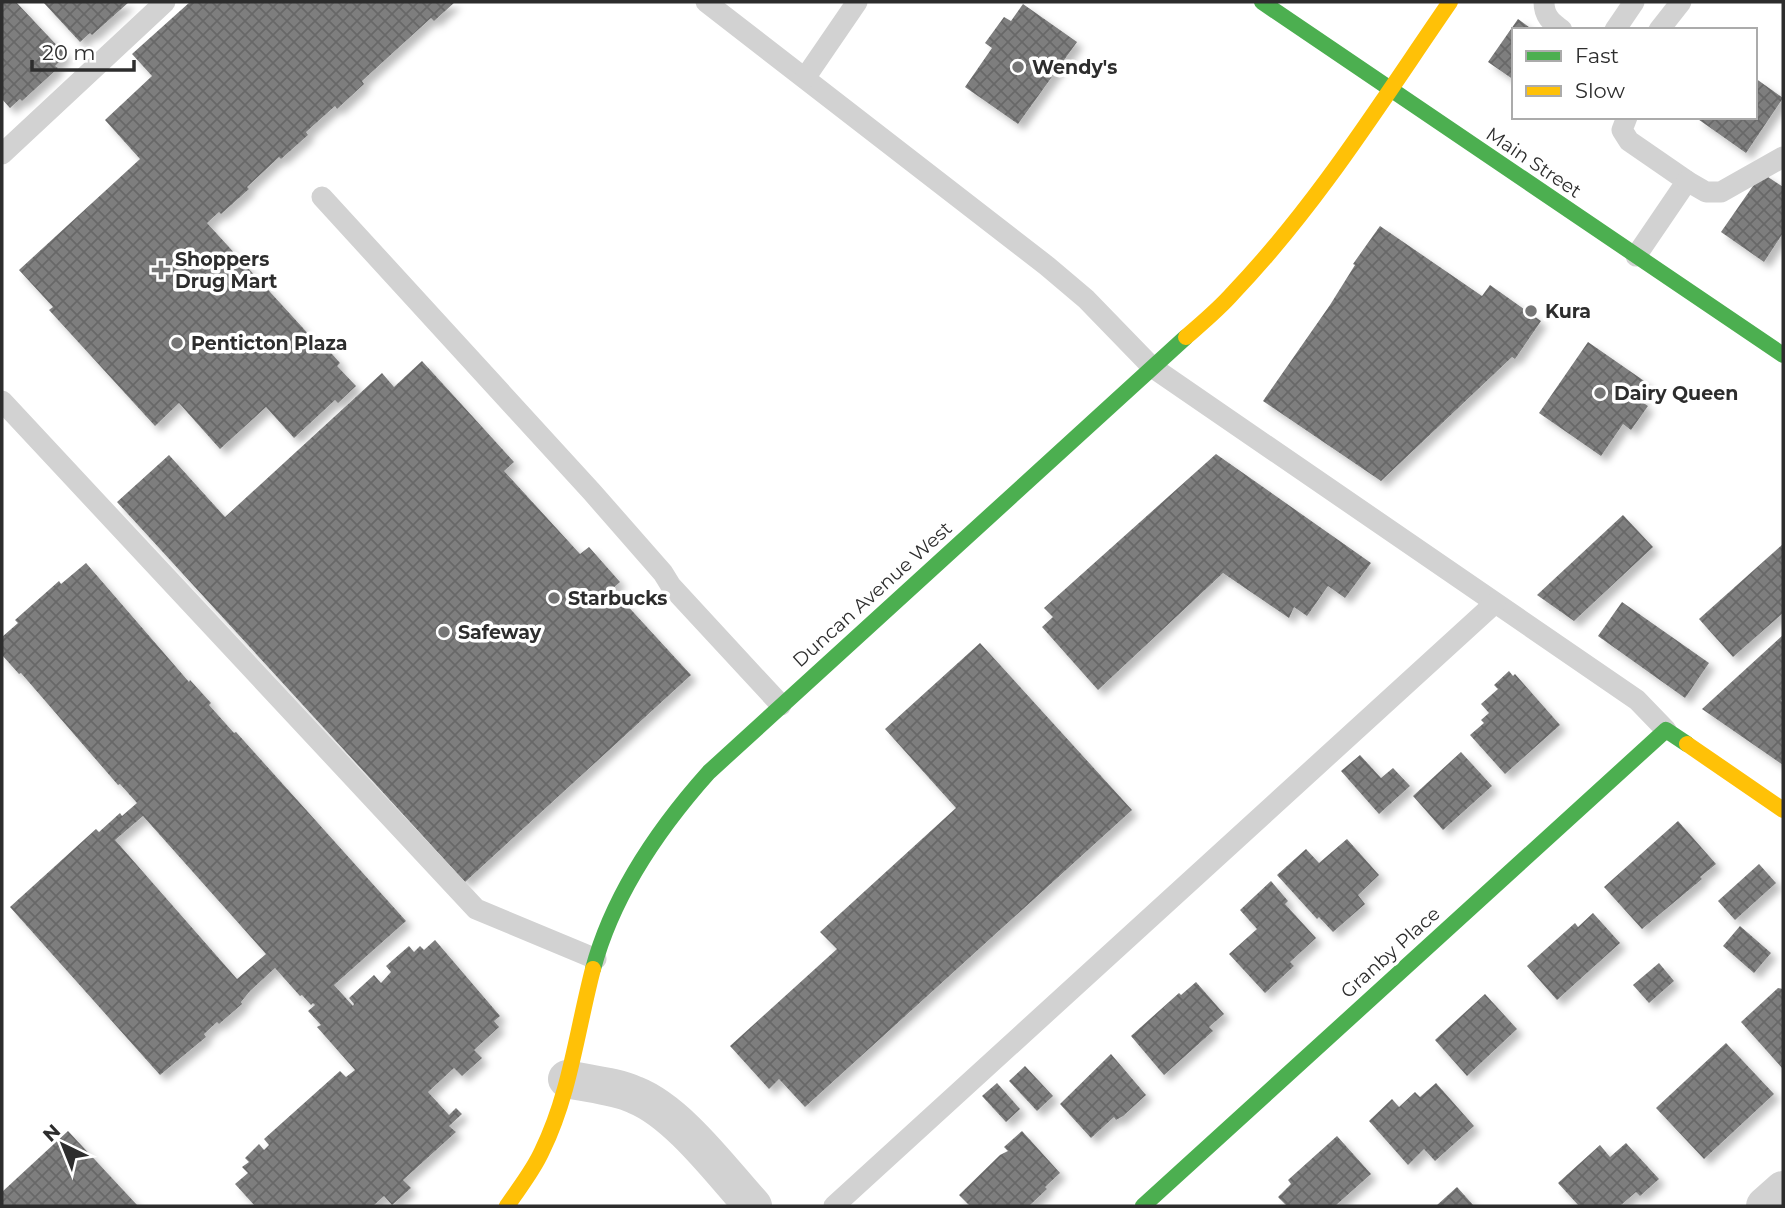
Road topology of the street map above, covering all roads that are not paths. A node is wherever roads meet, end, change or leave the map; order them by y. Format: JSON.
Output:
{"nodes":[{"id":1,"x":165,"y":2,"type":"edge"},
{"id":2,"x":706,"y":2,"type":"edge"},
{"id":3,"x":857,"y":2,"type":"edge"},
{"id":4,"x":1262,"y":2,"type":"edge"},
{"id":5,"x":1450,"y":2,"type":"edge"},
{"id":6,"x":1544,"y":2,"type":"edge"},
{"id":7,"x":1634,"y":2,"type":"edge"},
{"id":8,"x":1681,"y":2,"type":"edge"},
{"id":9,"x":1559,"y":28,"type":"edge"},
{"id":10,"x":1616,"y":28,"type":"edge"},
{"id":11,"x":1661,"y":28,"type":"edge"},
{"id":12,"x":805,"y":78,"type":"junction"},
{"id":13,"x":1388,"y":89,"type":"junction"},
{"id":14,"x":1626,"y":119,"type":"edge"},
{"id":15,"x":2,"y":154,"type":"edge"},
{"id":16,"x":1783,"y":157,"type":"edge"},
{"id":17,"x":1688,"y":181,"type":"junction"},
{"id":18,"x":322,"y":197,"type":"dead end"},
{"id":19,"x":1636,"y":256,"type":"junction"},
{"id":20,"x":1782,"y":353,"type":"edge"},
{"id":21,"x":1152,"y":367,"type":"junction"},
{"id":22,"x":2,"y":401,"type":"edge"},
{"id":23,"x":1495,"y":603,"type":"junction"},
{"id":24,"x":781,"y":705,"type":"junction"},
{"id":25,"x":1665,"y":730,"type":"junction"},
{"id":26,"x":1783,"y":810,"type":"edge"},
{"id":27,"x":596,"y":960,"type":"junction"},
{"id":28,"x":567,"y":1079,"type":"junction"},
{"id":29,"x":1783,"y":1189,"type":"edge"},
{"id":30,"x":508,"y":1206,"type":"edge"},
{"id":31,"x":752,"y":1206,"type":"edge"},
{"id":32,"x":834,"y":1206,"type":"edge"},
{"id":33,"x":1143,"y":1206,"type":"edge"},
{"id":34,"x":1765,"y":1206,"type":"edge"}],
"edges":[{"from":1,"to":15,"type":"lane"},
{"from":2,"to":12,"type":"lane"},
{"from":3,"to":12,"type":"lane"},
{"from":4,"to":13,"type":"street","name":"Main Street"},
{"from":5,"to":13,"type":"street","name":"Duncan Avenue West"},
{"from":6,"to":9,"type":"lane"},
{"from":7,"to":10,"type":"lane"},
{"from":8,"to":11,"type":"lane"},
{"from":12,"to":21,"type":"lane"},
{"from":13,"to":19,"type":"street","name":"Main Street"},
{"from":13,"to":21,"type":"street","name":"Duncan Avenue West"},
{"from":14,"to":17,"type":"lane"},
{"from":16,"to":17,"type":"lane"},
{"from":17,"to":19,"type":"lane"},
{"from":18,"to":24,"type":"lane"},
{"from":19,"to":20,"type":"street","name":"Main Street"},
{"from":21,"to":23,"type":"lane"},
{"from":21,"to":24,"type":"street","name":"Duncan Avenue West"},
{"from":22,"to":27,"type":"lane"},
{"from":23,"to":25,"type":"lane"},
{"from":23,"to":32,"type":"lane"},
{"from":24,"to":27,"type":"street","name":"Duncan Avenue West"},
{"from":25,"to":26,"type":"street"},
{"from":25,"to":33,"type":"street","name":"Granby Place"},
{"from":27,"to":28,"type":"street","name":"Duncan Avenue West"},
{"from":28,"to":30,"type":"street","name":"Duncan Avenue West"},
{"from":28,"to":31,"type":"street"},
{"from":29,"to":34,"type":"street"}]}
